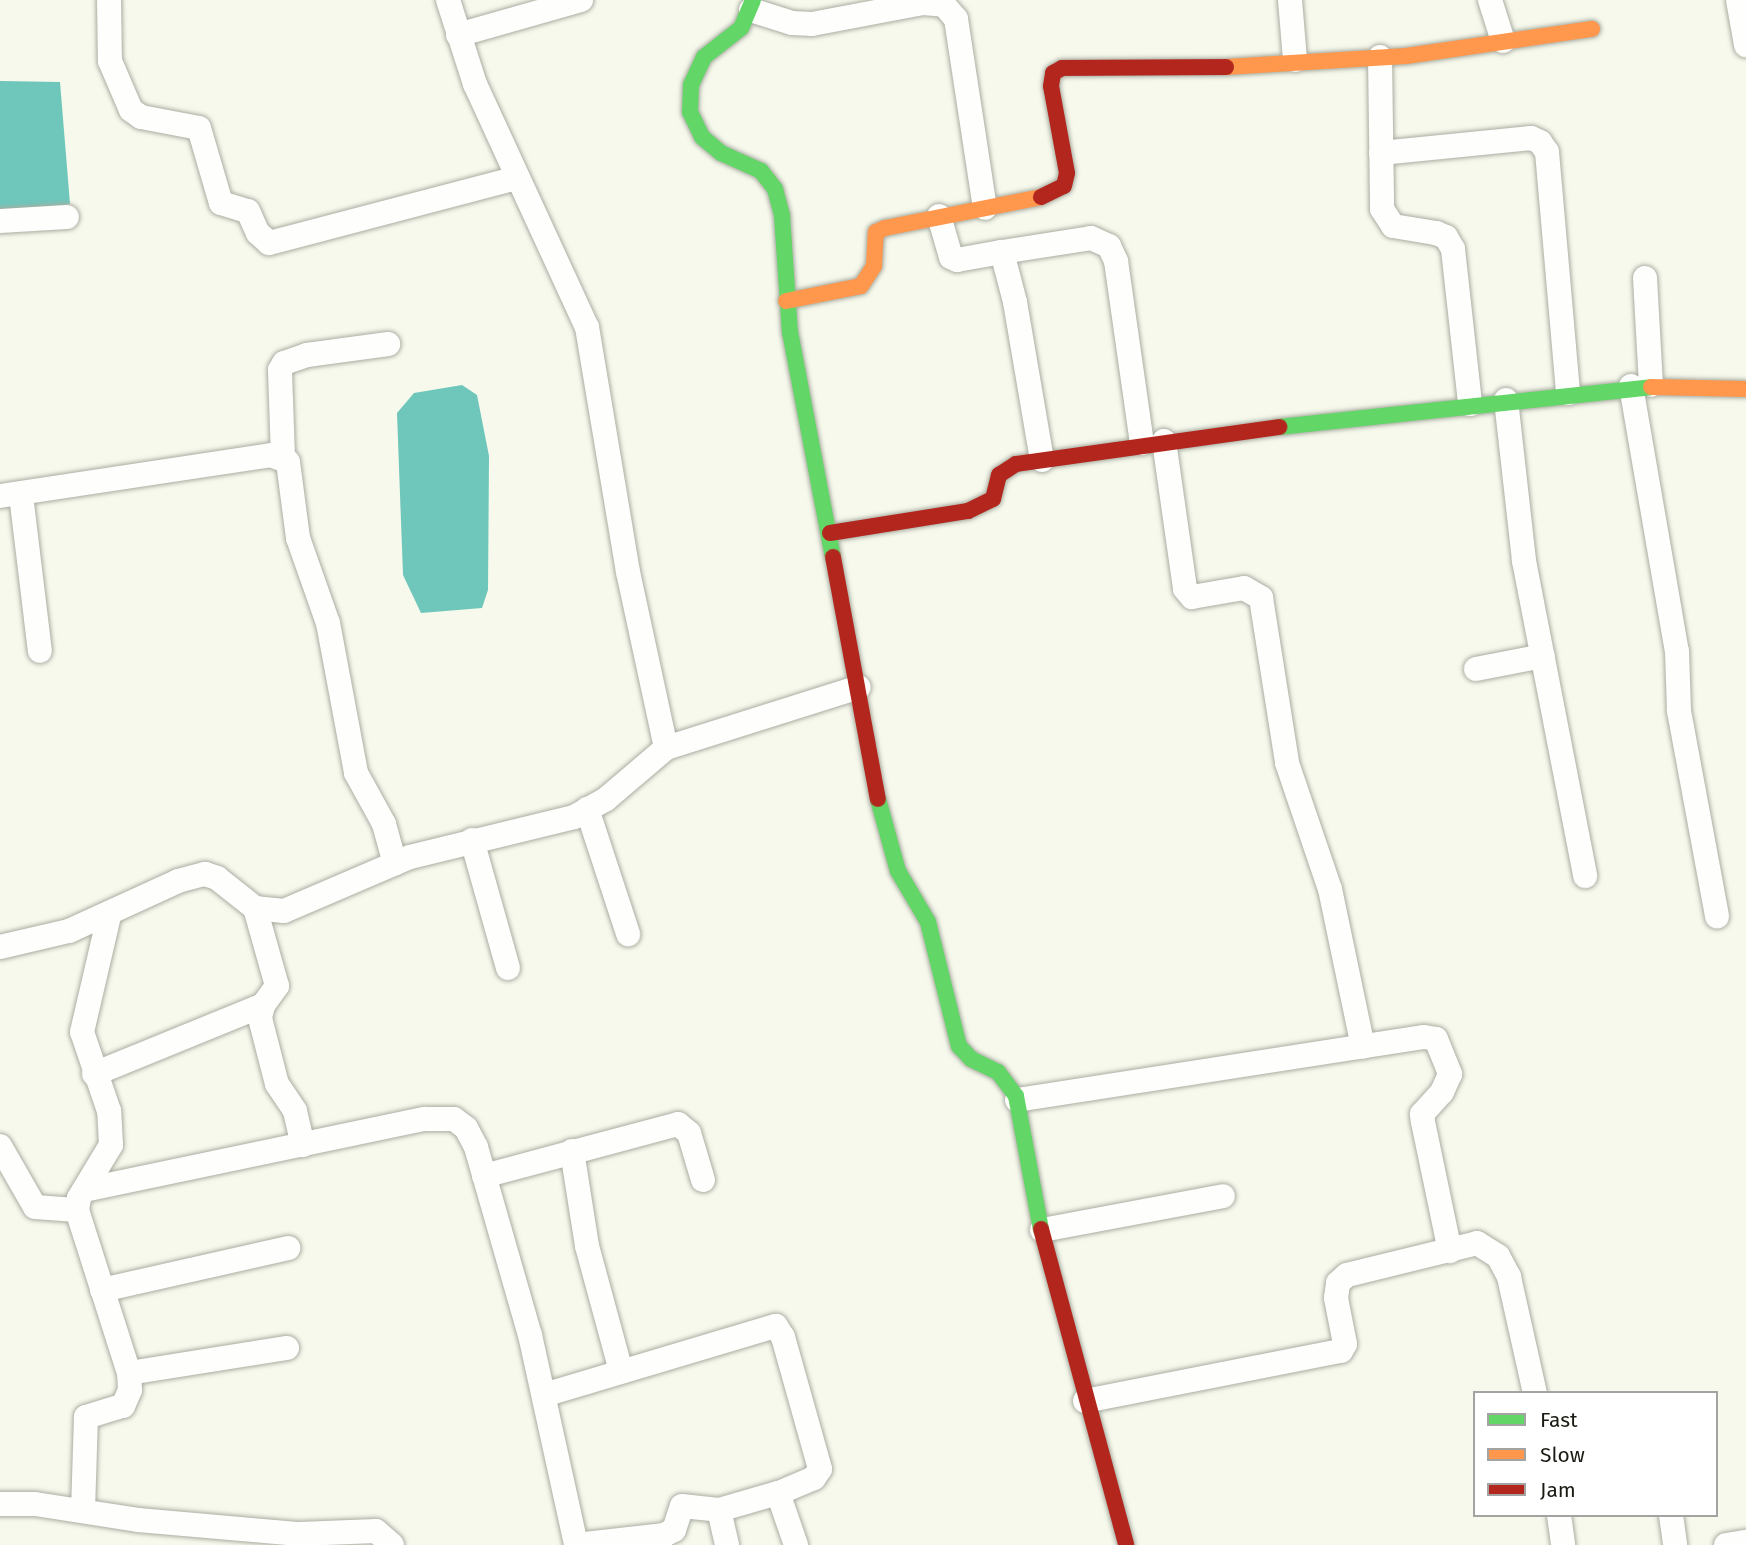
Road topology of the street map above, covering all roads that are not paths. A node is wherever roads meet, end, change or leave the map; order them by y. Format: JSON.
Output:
{"nodes":[{"id":1,"x":109,"y":0,"type":"edge"},
{"id":2,"x":448,"y":0,"type":"edge"},
{"id":3,"x":582,"y":0,"type":"edge"},
{"id":4,"x":1290,"y":0,"type":"edge"},
{"id":5,"x":1490,"y":0,"type":"edge"},
{"id":6,"x":1738,"y":0,"type":"edge"},
{"id":7,"x":752,"y":5,"type":"edge"},
{"id":8,"x":1592,"y":29,"type":"dead end"},
{"id":9,"x":458,"y":35,"type":"junction"},
{"id":10,"x":1503,"y":41,"type":"junction"},
{"id":11,"x":1746,"y":45,"type":"edge"},
{"id":12,"x":1380,"y":57,"type":"junction"},
{"id":13,"x":1294,"y":60,"type":"junction"},
{"id":14,"x":1381,"y":153,"type":"junction"},
{"id":15,"x":516,"y":178,"type":"junction"},
{"id":16,"x":985,"y":208,"type":"junction"},
{"id":17,"x":939,"y":216,"type":"junction"},
{"id":18,"x":67,"y":217,"type":"dead end"},
{"id":19,"x":0,"y":221,"type":"edge"},
{"id":20,"x":1002,"y":252,"type":"junction"},
{"id":21,"x":1645,"y":278,"type":"dead end"},
{"id":22,"x":786,"y":301,"type":"junction"},
{"id":23,"x":388,"y":344,"type":"dead end"},
{"id":24,"x":1641,"y":386,"type":"junction"},
{"id":25,"x":1746,"y":389,"type":"edge"},
{"id":26,"x":1568,"y":393,"type":"junction"},
{"id":27,"x":1468,"y":395,"type":"junction"},
{"id":28,"x":1506,"y":400,"type":"junction"},
{"id":29,"x":1153,"y":442,"type":"junction"},
{"id":30,"x":1040,"y":453,"type":"junction"},
{"id":31,"x":283,"y":457,"type":"junction"},
{"id":32,"x":10,"y":496,"type":"edge"},
{"id":33,"x":827,"y":520,"type":"junction"},
{"id":34,"x":40,"y":651,"type":"dead end"},
{"id":35,"x":1544,"y":656,"type":"junction"},
{"id":36,"x":1476,"y":668,"type":"dead end"},
{"id":37,"x":839,"y":695,"type":"junction"},
{"id":38,"x":666,"y":748,"type":"junction"},
{"id":39,"x":587,"y":810,"type":"junction"},
{"id":40,"x":472,"y":840,"type":"junction"},
{"id":41,"x":390,"y":844,"type":"junction"},
{"id":42,"x":1585,"y":876,"type":"dead end"},
{"id":43,"x":255,"y":908,"type":"junction"},
{"id":44,"x":109,"y":916,"type":"junction"},
{"id":45,"x":1717,"y":917,"type":"dead end"},
{"id":46,"x":628,"y":934,"type":"dead end"},
{"id":47,"x":0,"y":947,"type":"edge"},
{"id":48,"x":508,"y":968,"type":"dead end"},
{"id":49,"x":263,"y":1005,"type":"junction"},
{"id":50,"x":1363,"y":1047,"type":"junction"},
{"id":51,"x":94,"y":1074,"type":"junction"},
{"id":52,"x":1017,"y":1100,"type":"junction"},
{"id":53,"x":303,"y":1145,"type":"junction"},
{"id":54,"x":0,"y":1146,"type":"edge"},
{"id":55,"x":572,"y":1151,"type":"junction"},
{"id":56,"x":485,"y":1176,"type":"junction"},
{"id":57,"x":703,"y":1180,"type":"dead end"},
{"id":58,"x":1223,"y":1196,"type":"dead end"},
{"id":59,"x":80,"y":1200,"type":"junction"},
{"id":60,"x":1042,"y":1230,"type":"junction"},
{"id":61,"x":288,"y":1248,"type":"dead end"},
{"id":62,"x":1450,"y":1251,"type":"junction"},
{"id":63,"x":102,"y":1290,"type":"junction"},
{"id":64,"x":287,"y":1348,"type":"dead end"},
{"id":65,"x":621,"y":1371,"type":"junction"},
{"id":66,"x":129,"y":1373,"type":"junction"},
{"id":67,"x":1535,"y":1391,"type":"edge"},
{"id":68,"x":544,"y":1395,"type":"junction"},
{"id":69,"x":1086,"y":1401,"type":"junction"},
{"id":70,"x":778,"y":1493,"type":"junction"},
{"id":71,"x":0,"y":1504,"type":"edge"},
{"id":72,"x":719,"y":1510,"type":"junction"},
{"id":73,"x":83,"y":1511,"type":"junction"},
{"id":74,"x":1559,"y":1517,"type":"edge"},
{"id":75,"x":1671,"y":1517,"type":"edge"},
{"id":76,"x":647,"y":1541,"type":"edge"},
{"id":77,"x":1746,"y":1542,"type":"edge"},
{"id":78,"x":393,"y":1545,"type":"edge"},
{"id":79,"x":576,"y":1545,"type":"edge"},
{"id":80,"x":727,"y":1545,"type":"edge"},
{"id":81,"x":796,"y":1545,"type":"edge"},
{"id":82,"x":1126,"y":1545,"type":"edge"},
{"id":83,"x":1563,"y":1545,"type":"edge"},
{"id":84,"x":1675,"y":1545,"type":"edge"},
{"id":85,"x":1726,"y":1545,"type":"edge"}],
"edges":[{"from":1,"to":15,"type":"street"},
{"from":2,"to":9,"type":"street"},
{"from":3,"to":9,"type":"street"},
{"from":4,"to":13,"type":"street"},
{"from":5,"to":10,"type":"street"},
{"from":6,"to":11,"type":"street"},
{"from":7,"to":16,"type":"street"},
{"from":7,"to":22,"type":"street"},
{"from":8,"to":10,"type":"street"},
{"from":9,"to":15,"type":"street"},
{"from":10,"to":12,"type":"street"},
{"from":12,"to":13,"type":"street"},
{"from":12,"to":14,"type":"street"},
{"from":13,"to":16,"type":"street"},
{"from":14,"to":26,"type":"street"},
{"from":14,"to":27,"type":"street"},
{"from":15,"to":38,"type":"street"},
{"from":16,"to":17,"type":"street"},
{"from":17,"to":20,"type":"street"},
{"from":17,"to":22,"type":"street"},
{"from":18,"to":19,"type":"street"},
{"from":20,"to":29,"type":"street"},
{"from":20,"to":30,"type":"street"},
{"from":21,"to":24,"type":"street"},
{"from":22,"to":33,"type":"street"},
{"from":23,"to":31,"type":"street"},
{"from":24,"to":25,"type":"street"},
{"from":24,"to":26,"type":"street"},
{"from":24,"to":45,"type":"street"},
{"from":26,"to":28,"type":"street"},
{"from":27,"to":28,"type":"street"},
{"from":27,"to":29,"type":"street"},
{"from":28,"to":35,"type":"street"},
{"from":29,"to":30,"type":"street"},
{"from":29,"to":50,"type":"street"},
{"from":30,"to":33,"type":"street"},
{"from":31,"to":32,"type":"street"},
{"from":31,"to":41,"type":"street"},
{"from":32,"to":34,"type":"street"},
{"from":33,"to":37,"type":"street"},
{"from":35,"to":36,"type":"street"},
{"from":35,"to":42,"type":"street"},
{"from":37,"to":38,"type":"street"},
{"from":37,"to":52,"type":"street"},
{"from":38,"to":39,"type":"street"},
{"from":39,"to":40,"type":"street"},
{"from":39,"to":46,"type":"street"},
{"from":40,"to":41,"type":"street"},
{"from":40,"to":48,"type":"street"},
{"from":41,"to":43,"type":"street"},
{"from":43,"to":44,"type":"street"},
{"from":43,"to":49,"type":"street"},
{"from":44,"to":47,"type":"street"},
{"from":44,"to":51,"type":"street"},
{"from":49,"to":51,"type":"street"},
{"from":49,"to":53,"type":"street"},
{"from":50,"to":52,"type":"street"},
{"from":50,"to":62,"type":"street"},
{"from":51,"to":59,"type":"street"},
{"from":52,"to":60,"type":"street"},
{"from":53,"to":56,"type":"street"},
{"from":53,"to":59,"type":"street"},
{"from":54,"to":59,"type":"street"},
{"from":55,"to":56,"type":"street"},
{"from":55,"to":57,"type":"street"},
{"from":55,"to":65,"type":"street"},
{"from":56,"to":68,"type":"street"},
{"from":58,"to":60,"type":"street"},
{"from":59,"to":63,"type":"street"},
{"from":60,"to":69,"type":"street"},
{"from":61,"to":63,"type":"street"},
{"from":62,"to":67,"type":"street"},
{"from":62,"to":69,"type":"street"},
{"from":63,"to":66,"type":"street"},
{"from":64,"to":66,"type":"street"},
{"from":65,"to":68,"type":"street"},
{"from":65,"to":70,"type":"street"},
{"from":66,"to":73,"type":"street"},
{"from":68,"to":79,"type":"street"},
{"from":69,"to":82,"type":"street"},
{"from":70,"to":72,"type":"street"},
{"from":70,"to":81,"type":"street"},
{"from":71,"to":73,"type":"street"},
{"from":72,"to":76,"type":"street"},
{"from":72,"to":80,"type":"street"},
{"from":73,"to":78,"type":"street"},
{"from":74,"to":83,"type":"street"},
{"from":75,"to":84,"type":"street"},
{"from":76,"to":79,"type":"street"},
{"from":77,"to":85,"type":"street"}]}
